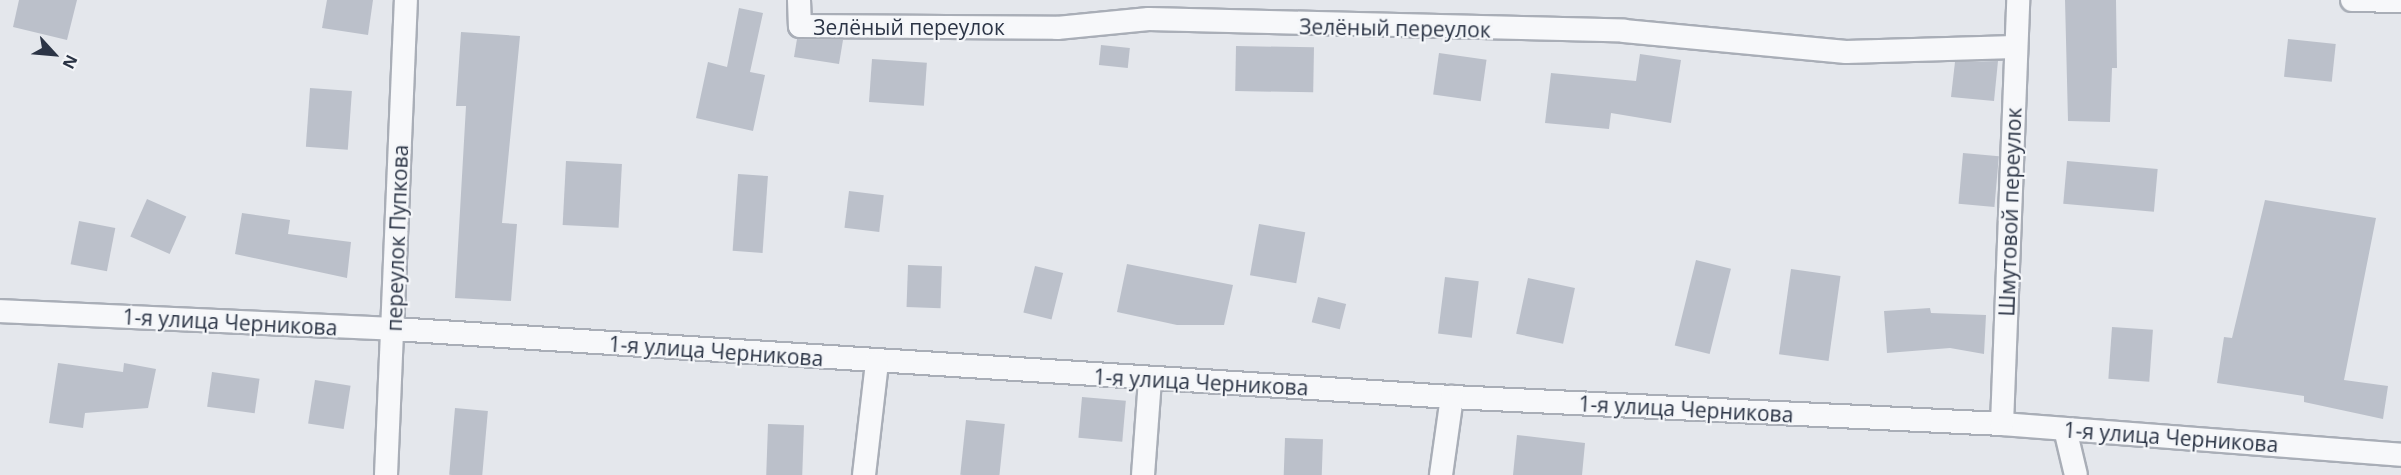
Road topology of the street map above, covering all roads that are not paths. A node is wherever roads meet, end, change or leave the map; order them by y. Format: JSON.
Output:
{"nodes":[{"id":1,"x":406,"y":0,"type":"edge"},
{"id":2,"x":799,"y":0,"type":"edge"},
{"id":3,"x":2018,"y":0,"type":"edge"},
{"id":4,"x":2352,"y":0,"type":"edge"},
{"id":5,"x":2401,"y":1,"type":"edge"},
{"id":6,"x":2015,"y":47,"type":"junction"},
{"id":7,"x":0,"y":311,"type":"edge"},
{"id":8,"x":394,"y":329,"type":"junction"},
{"id":9,"x":877,"y":362,"type":"junction"},
{"id":10,"x":1150,"y":379,"type":"junction"},
{"id":11,"x":1452,"y":397,"type":"junction"},
{"id":12,"x":2002,"y":424,"type":"junction"},
{"id":13,"x":2065,"y":429,"type":"junction"},
{"id":14,"x":2401,"y":455,"type":"edge"},
{"id":15,"x":386,"y":475,"type":"edge"},
{"id":16,"x":864,"y":475,"type":"edge"},
{"id":17,"x":1143,"y":475,"type":"edge"},
{"id":18,"x":1441,"y":475,"type":"edge"},
{"id":19,"x":2076,"y":475,"type":"edge"}],
"edges":[{"from":1,"to":8,"type":"street","name":"переулок Пупкова"},
{"from":2,"to":6,"type":"street","name":"Зелёный переулок"},
{"from":3,"to":6,"type":"street","name":"Шмутовой переулок"},
{"from":4,"to":5,"type":"street"},
{"from":6,"to":12,"type":"street","name":"Шмутовой переулок"},
{"from":7,"to":8,"type":"street","name":"1-я улица Черникова"},
{"from":8,"to":9,"type":"street","name":"1-я улица Черникова"},
{"from":8,"to":15,"type":"street","name":"переулок Пупкова"},
{"from":9,"to":10,"type":"street","name":"1-я улица Черникова"},
{"from":9,"to":16,"type":"street"},
{"from":10,"to":11,"type":"street","name":"1-я улица Черникова"},
{"from":10,"to":17,"type":"street"},
{"from":11,"to":12,"type":"street","name":"1-я улица Черникова"},
{"from":11,"to":18,"type":"street"},
{"from":12,"to":13,"type":"street","name":"1-я улица Черникова"},
{"from":13,"to":14,"type":"street","name":"1-я улица Черникова"},
{"from":13,"to":19,"type":"street"}]}
